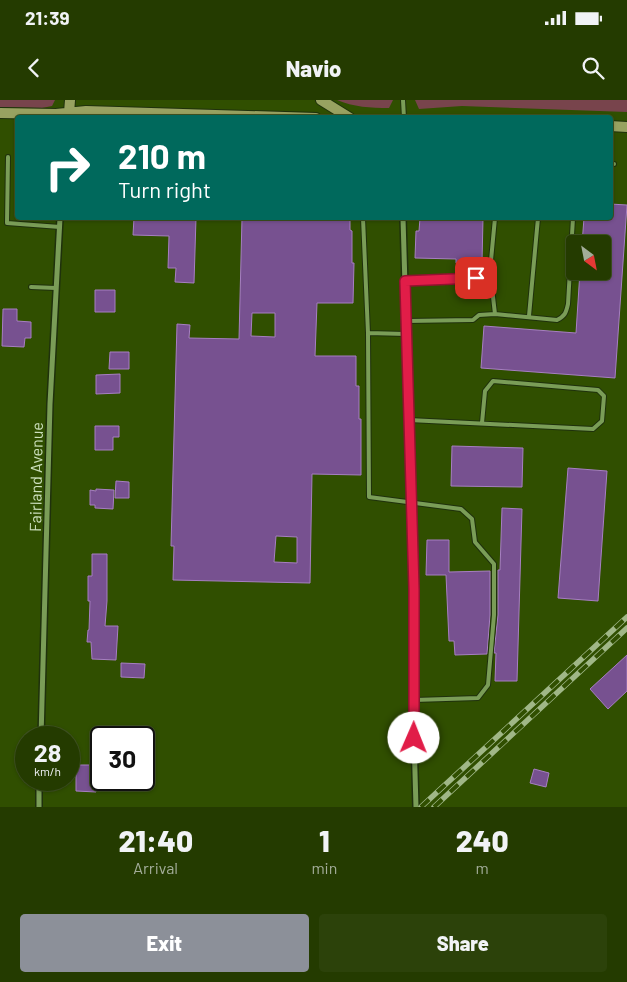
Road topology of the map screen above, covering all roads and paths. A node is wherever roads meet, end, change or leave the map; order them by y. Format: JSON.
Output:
{"nodes":[{"id":1,"x":70,"y":100,"type":"edge"},
{"id":2,"x":321,"y":100,"type":"edge"},
{"id":3,"x":403,"y":100,"type":"edge"},
{"id":4,"x":0,"y":113,"type":"edge"},
{"id":5,"x":69,"y":115,"type":"edge"},
{"id":6,"x":217,"y":115,"type":"edge"},
{"id":7,"x":345,"y":115,"type":"edge"},
{"id":8,"x":404,"y":115,"type":"edge"},
{"id":9,"x":613,"y":126,"type":"edge"},
{"id":10,"x":627,"y":127,"type":"edge"},
{"id":11,"x":8,"y":157,"type":"dead end"},
{"id":12,"x":60,"y":220,"type":"edge"},
{"id":13,"x":363,"y":220,"type":"edge"},
{"id":14,"x":403,"y":220,"type":"edge"},
{"id":15,"x":495,"y":220,"type":"edge"},
{"id":16,"x":538,"y":220,"type":"edge"},
{"id":17,"x":573,"y":220,"type":"edge"},
{"id":18,"x":0,"y":223,"type":"edge"},
{"id":19,"x":7,"y":223,"type":"junction"},
{"id":20,"x":60,"y":227,"type":"junction"},
{"id":21,"x":490,"y":271,"type":"junction"},
{"id":22,"x":405,"y":281,"type":"junction"},
{"id":23,"x":31,"y":287,"type":"dead end"},
{"id":24,"x":56,"y":288,"type":"junction"},
{"id":25,"x":495,"y":314,"type":"junction"},
{"id":26,"x":529,"y":316,"type":"junction"},
{"id":27,"x":406,"y":321,"type":"junction"},
{"id":28,"x":368,"y":333,"type":"junction"},
{"id":29,"x":406,"y":334,"type":"junction"},
{"id":30,"x":409,"y":420,"type":"junction"},
{"id":31,"x":482,"y":423,"type":"junction"},
{"id":32,"x":412,"y":501,"type":"junction"},
{"id":33,"x":414,"y":700,"type":"junction"},
{"id":34,"x":41,"y":726,"type":"edge"},
{"id":35,"x":40,"y":791,"type":"edge"},
{"id":36,"x":39,"y":807,"type":"edge"},
{"id":37,"x":416,"y":807,"type":"edge"}],
"edges":[{"from":1,"to":5,"type":"main road"},
{"from":2,"to":7,"type":"main road"},
{"from":3,"to":8,"type":"lane"},
{"from":4,"to":5,"type":"main road"},
{"from":5,"to":6,"type":"main road"},
{"from":9,"to":10,"type":"main road"},
{"from":11,"to":19,"type":"lane"},
{"from":12,"to":20,"type":"street","name":"Fairland Avenue"},
{"from":13,"to":28,"type":"lane"},
{"from":14,"to":22,"type":"street"},
{"from":15,"to":21,"type":"lane"},
{"from":16,"to":26,"type":"lane"},
{"from":17,"to":26,"type":"lane"},
{"from":18,"to":19,"type":"lane"},
{"from":19,"to":20,"type":"lane"},
{"from":20,"to":24,"type":"street","name":"Fairland Avenue"},
{"from":21,"to":22,"type":"lane"},
{"from":21,"to":25,"type":"lane"},
{"from":22,"to":27,"type":"street"},
{"from":23,"to":24,"type":"lane"},
{"from":24,"to":34,"type":"street","name":"Fairland Avenue"},
{"from":25,"to":26,"type":"lane"},
{"from":25,"to":27,"type":"lane"},
{"from":27,"to":29,"type":"street"},
{"from":28,"to":29,"type":"lane"},
{"from":28,"to":32,"type":"lane"},
{"from":29,"to":30,"type":"street"},
{"from":30,"to":31,"type":"lane"},
{"from":30,"to":32,"type":"street"},
{"from":31,"to":31,"type":"lane"},
{"from":32,"to":33,"type":"street"},
{"from":32,"to":33,"type":"lane"},
{"from":33,"to":37,"type":"street"},
{"from":35,"to":36,"type":"street"}]}
